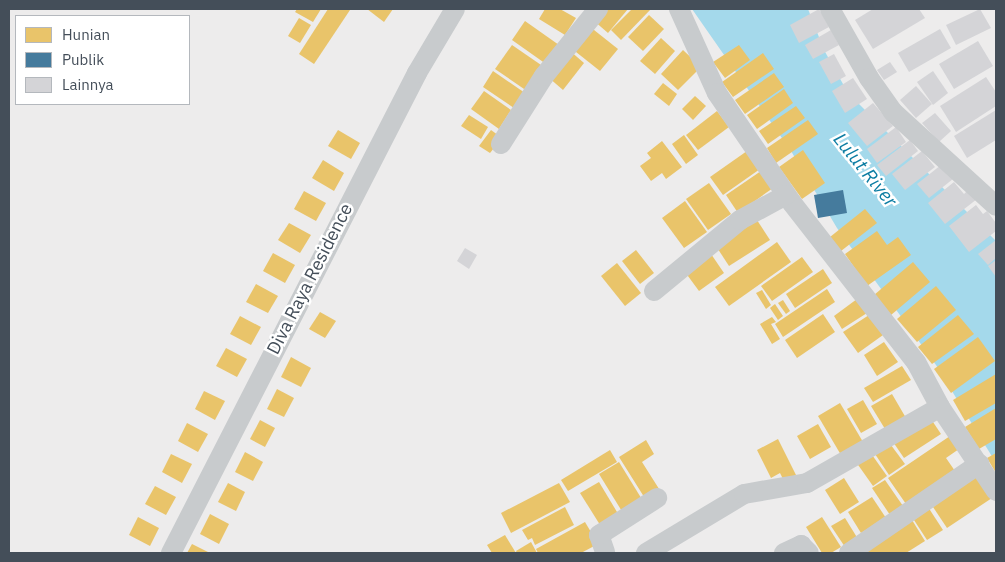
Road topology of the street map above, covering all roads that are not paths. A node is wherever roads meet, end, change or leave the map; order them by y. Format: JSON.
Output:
{"nodes":[{"id":1,"x":455,"y":9,"type":"edge"},
{"id":2,"x":598,"y":9,"type":"edge"},
{"id":3,"x":679,"y":9,"type":"edge"},
{"id":4,"x":830,"y":9,"type":"edge"},
{"id":5,"x":501,"y":144,"type":"dead end"},
{"id":6,"x":786,"y":195,"type":"junction"},
{"id":7,"x":996,"y":206,"type":"edge"},
{"id":8,"x":654,"y":291,"type":"dead end"},
{"id":9,"x":940,"y":407,"type":"junction"},
{"id":10,"x":979,"y":464,"type":"junction"},
{"id":11,"x":996,"y":491,"type":"edge"},
{"id":12,"x":658,"y":498,"type":"dead end"},
{"id":13,"x":170,"y":553,"type":"edge"},
{"id":14,"x":604,"y":553,"type":"edge"},
{"id":15,"x":646,"y":553,"type":"edge"},
{"id":16,"x":784,"y":553,"type":"edge"},
{"id":17,"x":809,"y":553,"type":"edge"},
{"id":18,"x":849,"y":553,"type":"edge"}],
"edges":[{"from":1,"to":13,"type":"street","name":"Diva Raya Residence"},
{"from":2,"to":5,"type":"street"},
{"from":3,"to":6,"type":"street"},
{"from":4,"to":7,"type":"street"},
{"from":6,"to":8,"type":"street"},
{"from":6,"to":9,"type":"street"},
{"from":9,"to":10,"type":"street"},
{"from":9,"to":15,"type":"street"},
{"from":10,"to":11,"type":"street"},
{"from":10,"to":18,"type":"street"},
{"from":12,"to":14,"type":"street"},
{"from":16,"to":17,"type":"street"}]}
